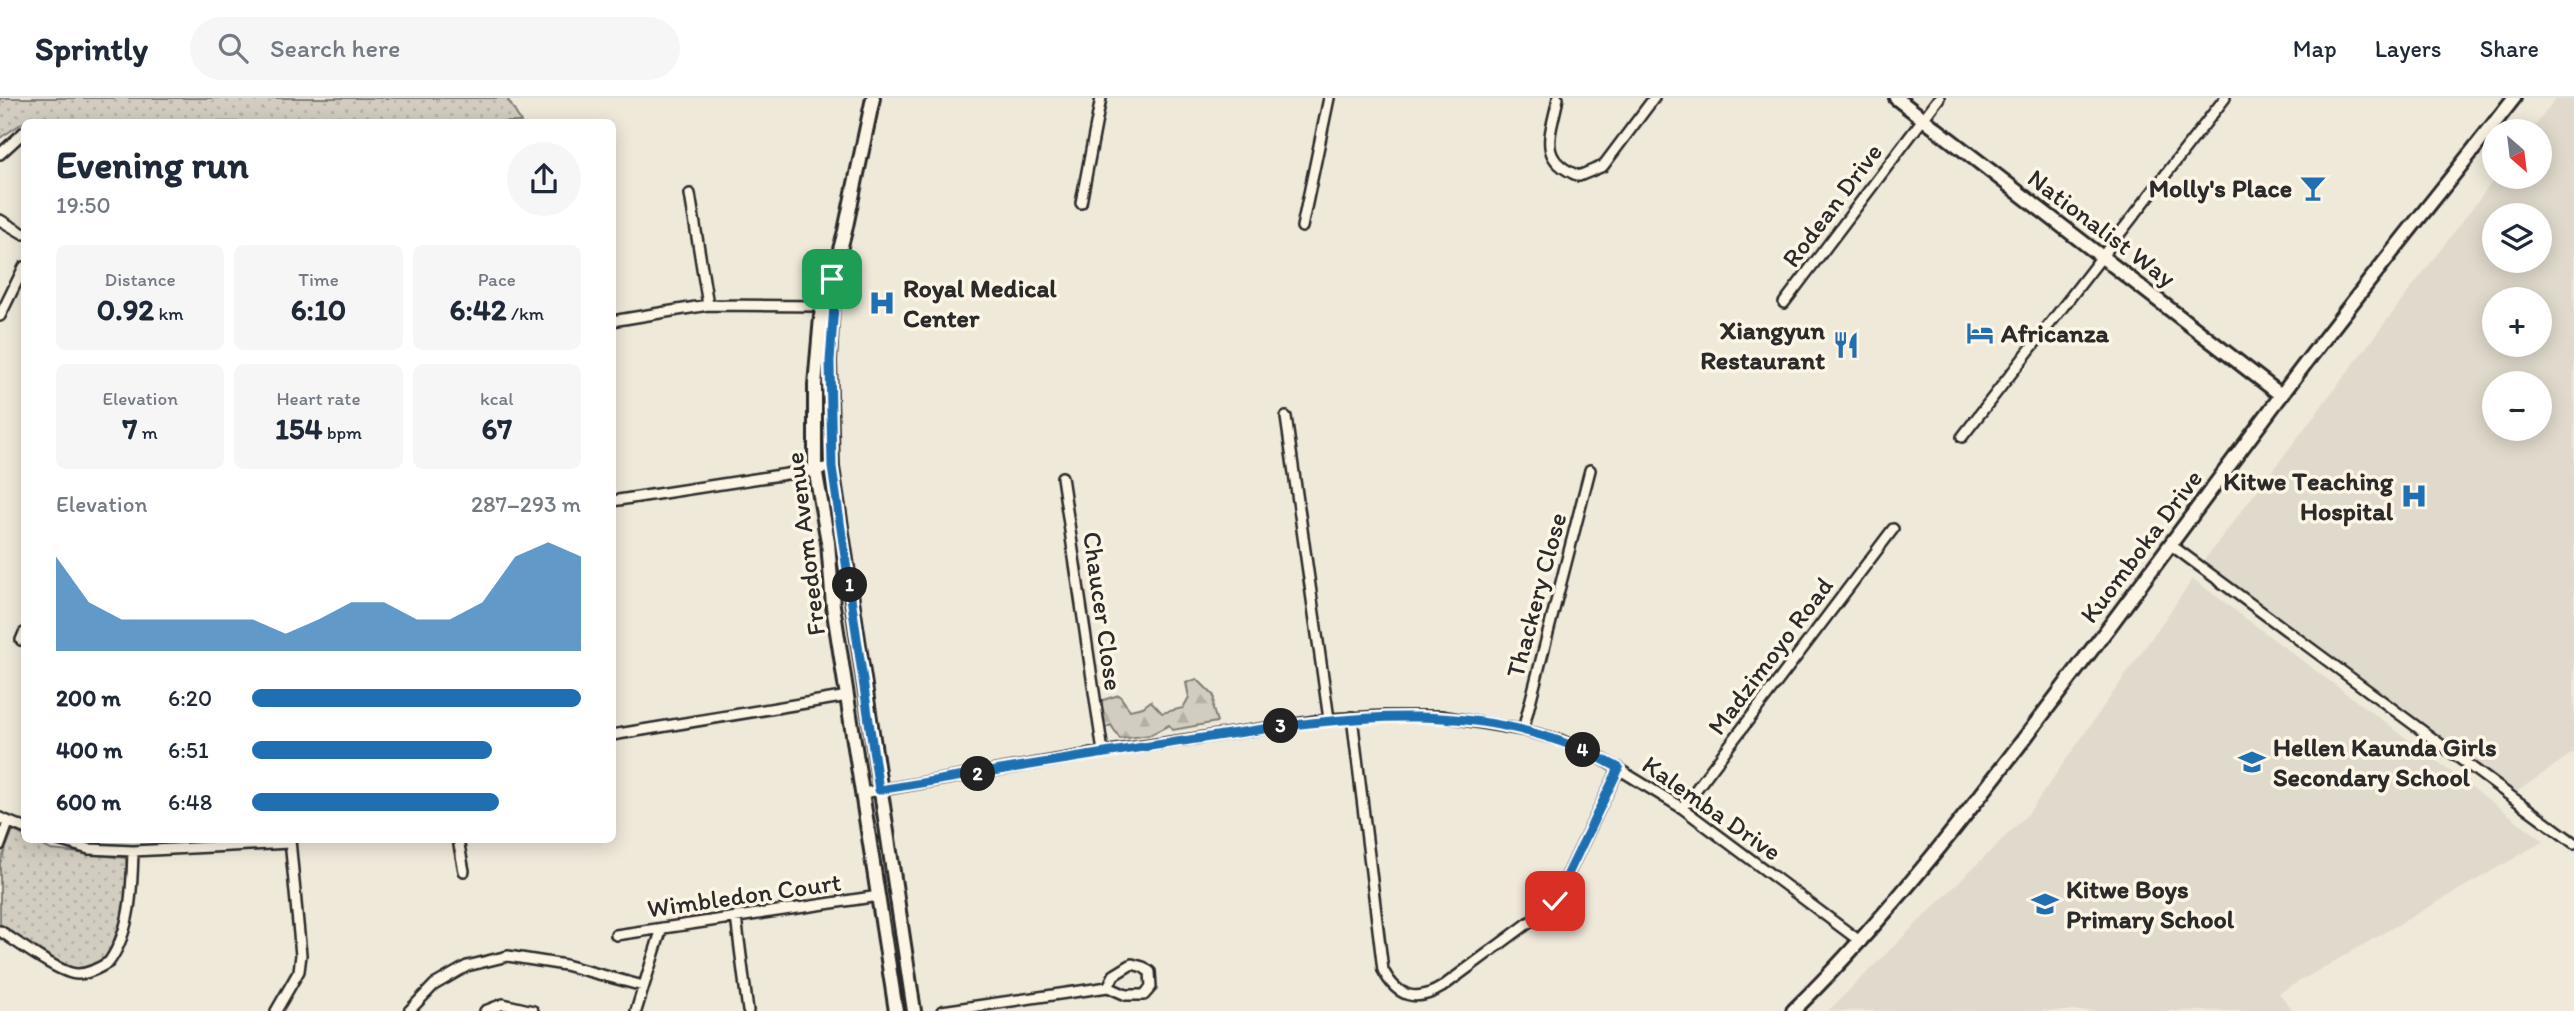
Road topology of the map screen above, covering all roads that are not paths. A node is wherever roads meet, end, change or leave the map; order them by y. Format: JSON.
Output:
{"nodes":[{"id":1,"x":873,"y":98,"type":"edge"},
{"id":2,"x":1101,"y":98,"type":"edge"},
{"id":3,"x":1329,"y":98,"type":"edge"},
{"id":4,"x":1558,"y":98,"type":"edge"},
{"id":5,"x":1654,"y":98,"type":"edge"},
{"id":6,"x":1896,"y":98,"type":"edge"},
{"id":7,"x":1939,"y":98,"type":"edge"},
{"id":8,"x":2225,"y":98,"type":"edge"},
{"id":9,"x":2514,"y":98,"type":"edge"},
{"id":10,"x":1923,"y":118,"type":"junction"},
{"id":11,"x":21,"y":135,"type":"edge"},
{"id":12,"x":0,"y":154,"type":"edge"},
{"id":13,"x":690,"y":194,"type":"dead end"},
{"id":14,"x":1081,"y":203,"type":"dead end"},
{"id":15,"x":0,"y":220,"type":"edge"},
{"id":16,"x":1302,"y":227,"type":"dead end"},
{"id":17,"x":21,"y":232,"type":"edge"},
{"id":18,"x":2103,"y":255,"type":"junction"},
{"id":19,"x":21,"y":273,"type":"edge"},
{"id":20,"x":1784,"y":303,"type":"dead end"},
{"id":21,"x":708,"y":305,"type":"junction"},
{"id":22,"x":828,"y":306,"type":"junction"},
{"id":23,"x":0,"y":316,"type":"edge"},
{"id":24,"x":616,"y":320,"type":"edge"},
{"id":25,"x":2281,"y":395,"type":"junction"},
{"id":26,"x":1286,"y":416,"type":"dead end"},
{"id":27,"x":1962,"y":437,"type":"dead end"},
{"id":28,"x":832,"y":467,"type":"junction"},
{"id":29,"x":815,"y":468,"type":"junction"},
{"id":30,"x":1590,"y":470,"type":"dead end"},
{"id":31,"x":1062,"y":477,"type":"dead end"},
{"id":32,"x":616,"y":500,"type":"edge"},
{"id":33,"x":1893,"y":529,"type":"dead end"},
{"id":34,"x":2171,"y":545,"type":"junction"},
{"id":35,"x":848,"y":696,"type":"junction"},
{"id":36,"x":1352,"y":717,"type":"junction"},
{"id":37,"x":1329,"y":719,"type":"junction"},
{"id":38,"x":1523,"y":730,"type":"junction"},
{"id":39,"x":616,"y":734,"type":"edge"},
{"id":40,"x":1103,"y":752,"type":"junction"},
{"id":41,"x":1619,"y":768,"type":"junction"},
{"id":42,"x":879,"y":790,"type":"junction"},
{"id":43,"x":863,"y":793,"type":"junction"},
{"id":44,"x":1682,"y":808,"type":"junction"},
{"id":45,"x":4,"y":821,"type":"edge"},
{"id":46,"x":21,"y":827,"type":"edge"},
{"id":47,"x":68,"y":843,"type":"edge"},
{"id":48,"x":259,"y":843,"type":"edge"},
{"id":49,"x":290,"y":843,"type":"edge"},
{"id":50,"x":459,"y":843,"type":"edge"},
{"id":51,"x":2574,"y":843,"type":"edge"},
{"id":52,"x":0,"y":845,"type":"edge"},
{"id":53,"x":133,"y":851,"type":"junction"},
{"id":54,"x":464,"y":871,"type":"dead end"},
{"id":55,"x":879,"y":896,"type":"junction"},
{"id":56,"x":736,"y":917,"type":"junction"},
{"id":57,"x":662,"y":928,"type":"junction"},
{"id":58,"x":0,"y":931,"type":"edge"},
{"id":59,"x":616,"y":935,"type":"dead end"},
{"id":60,"x":1861,"y":942,"type":"junction"},
{"id":61,"x":643,"y":986,"type":"junction"},
{"id":62,"x":1108,"y":987,"type":"junction"},
{"id":63,"x":276,"y":1011,"type":"edge"},
{"id":64,"x":409,"y":1011,"type":"edge"},
{"id":65,"x":485,"y":1011,"type":"edge"},
{"id":66,"x":533,"y":1011,"type":"edge"},
{"id":67,"x":636,"y":1011,"type":"edge"},
{"id":68,"x":748,"y":1011,"type":"edge"},
{"id":69,"x":896,"y":1011,"type":"edge"},
{"id":70,"x":914,"y":1011,"type":"edge"},
{"id":71,"x":942,"y":1011,"type":"edge"},
{"id":72,"x":1793,"y":1011,"type":"edge"}],
"edges":[{"from":1,"to":22,"type":"main road","name":"Freedom Avenue"},
{"from":2,"to":14,"type":"street"},
{"from":3,"to":16,"type":"street"},
{"from":4,"to":5,"type":"street"},
{"from":6,"to":10,"type":"main road","name":"Nationalist Way"},
{"from":7,"to":10,"type":"street","name":"Rodean Drive"},
{"from":8,"to":18,"type":"street"},
{"from":9,"to":25,"type":"main road","name":"Kuomboka Drive"},
{"from":10,"to":18,"type":"main road","name":"Nationalist Way"},
{"from":10,"to":20,"type":"street","name":"Rodean Drive"},
{"from":11,"to":12,"type":"street"},
{"from":13,"to":21,"type":"street"},
{"from":15,"to":17,"type":"street"},
{"from":18,"to":25,"type":"main road","name":"Nationalist Way"},
{"from":18,"to":27,"type":"street"},
{"from":19,"to":23,"type":"street"},
{"from":21,"to":22,"type":"street"},
{"from":21,"to":24,"type":"street"},
{"from":22,"to":28,"type":"main road","name":"Freedom Avenue"},
{"from":22,"to":29,"type":"main road","name":"Freedom Avenue"},
{"from":25,"to":34,"type":"main road","name":"Kuomboka Drive"},
{"from":26,"to":37,"type":"street"},
{"from":28,"to":29,"type":"street"},
{"from":28,"to":42,"type":"main road","name":"Freedom Avenue"},
{"from":29,"to":32,"type":"street"},
{"from":29,"to":35,"type":"main road","name":"Freedom Avenue"},
{"from":30,"to":38,"type":"street","name":"Thackery Close"},
{"from":31,"to":40,"type":"street","name":"Chaucer Close"},
{"from":33,"to":44,"type":"street","name":"Madzimoyo Road"},
{"from":34,"to":51,"type":"street"},
{"from":34,"to":60,"type":"main road","name":"Kuomboka Drive"},
{"from":35,"to":39,"type":"street"},
{"from":35,"to":43,"type":"main road","name":"Freedom Avenue"},
{"from":36,"to":37,"type":"street","name":"Kalemba Drive"},
{"from":36,"to":38,"type":"street","name":"Kalemba Drive"},
{"from":36,"to":41,"type":"street"},
{"from":37,"to":40,"type":"street","name":"Kalemba Drive"},
{"from":38,"to":41,"type":"street","name":"Kalemba Drive"},
{"from":40,"to":42,"type":"street","name":"Kalemba Drive"},
{"from":41,"to":44,"type":"street","name":"Kalemba Drive"},
{"from":42,"to":43,"type":"street","name":"Kalemba Drive"},
{"from":42,"to":70,"type":"main road","name":"Freedom Avenue"},
{"from":43,"to":55,"type":"main road","name":"Freedom Avenue"},
{"from":44,"to":60,"type":"street","name":"Kalemba Drive"},
{"from":45,"to":46,"type":"street"},
{"from":45,"to":52,"type":"street"},
{"from":47,"to":53,"type":"street"},
{"from":48,"to":53,"type":"street"},
{"from":49,"to":63,"type":"street"},
{"from":50,"to":54,"type":"street"},
{"from":53,"to":58,"type":"street"},
{"from":55,"to":56,"type":"street","name":"Wimbledon Court"},
{"from":55,"to":69,"type":"main road","name":"Freedom Avenue"},
{"from":56,"to":57,"type":"street","name":"Wimbledon Court"},
{"from":56,"to":68,"type":"street"},
{"from":57,"to":59,"type":"street","name":"Wimbledon Court"},
{"from":57,"to":61,"type":"street"},
{"from":60,"to":72,"type":"main road","name":"Kuomboka Drive"},
{"from":61,"to":64,"type":"street"},
{"from":61,"to":67,"type":"street"},
{"from":62,"to":62,"type":"street"},
{"from":62,"to":71,"type":"street"},
{"from":65,"to":66,"type":"street"}]}
